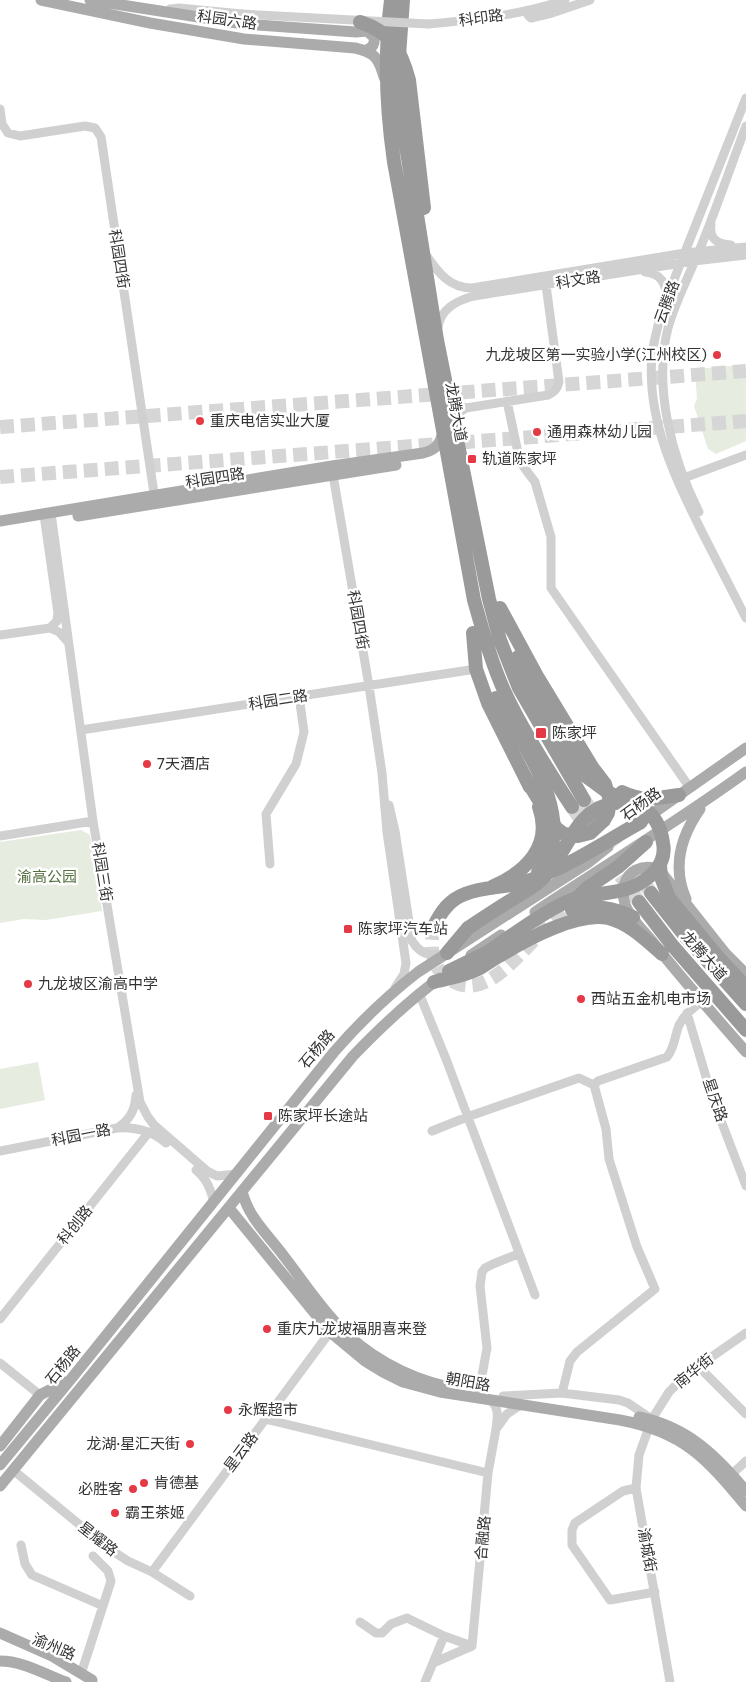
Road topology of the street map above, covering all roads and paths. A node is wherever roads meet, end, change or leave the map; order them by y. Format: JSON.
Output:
{"nodes":[{"id":1,"x":41,"y":0,"type":"edge"},
{"id":2,"x":90,"y":0,"type":"edge"},
{"id":3,"x":403,"y":0,"type":"edge"},
{"id":4,"x":565,"y":0,"type":"edge"},
{"id":5,"x":590,"y":0,"type":"edge"},
{"id":6,"x":390,"y":6,"type":"edge"},
{"id":7,"x":534,"y":9,"type":"junction"},
{"id":8,"x":151,"y":11,"type":"junction"},
{"id":9,"x":363,"y":26,"type":"junction"},
{"id":10,"x":367,"y":50,"type":"junction"},
{"id":11,"x":387,"y":88,"type":"junction"},
{"id":12,"x":746,"y":98,"type":"edge"},
{"id":13,"x":0,"y":109,"type":"edge"},
{"id":14,"x":746,"y":126,"type":"edge"},
{"id":15,"x":712,"y":216,"type":"junction"},
{"id":16,"x":746,"y":247,"type":"edge"},
{"id":17,"x":699,"y":251,"type":"junction"},
{"id":18,"x":685,"y":253,"type":"junction"},
{"id":19,"x":425,"y":254,"type":"junction"},
{"id":20,"x":746,"y":255,"type":"edge"},
{"id":21,"x":694,"y":261,"type":"junction"},
{"id":22,"x":681,"y":263,"type":"junction"},
{"id":23,"x":634,"y":271,"type":"junction"},
{"id":24,"x":546,"y":284,"type":"junction"},
{"id":25,"x":662,"y":310,"type":"junction"},
{"id":26,"x":437,"y":340,"type":"junction"},
{"id":27,"x":449,"y":398,"type":"junction"},
{"id":28,"x":508,"y":401,"type":"junction"},
{"id":29,"x":466,"y":408,"type":"junction"},
{"id":30,"x":448,"y":428,"type":"junction"},
{"id":31,"x":746,"y":455,"type":"edge"},
{"id":32,"x":332,"y":471,"type":"junction"},
{"id":33,"x":681,"y":479,"type":"junction"},
{"id":34,"x":454,"y":494,"type":"junction"},
{"id":35,"x":155,"y":499,"type":"junction"},
{"id":36,"x":48,"y":518,"type":"junction"},
{"id":37,"x":0,"y":521,"type":"edge"},
{"id":38,"x":0,"y":529,"type":"edge"},
{"id":39,"x":476,"y":537,"type":"junction"},
{"id":40,"x":746,"y":606,"type":"edge"},
{"id":41,"x":500,"y":608,"type":"junction"},
{"id":42,"x":746,"y":618,"type":"edge"},
{"id":43,"x":50,"y":628,"type":"junction"},
{"id":44,"x":473,"y":633,"type":"junction"},
{"id":45,"x":0,"y":635,"type":"edge"},
{"id":46,"x":69,"y":642,"type":"junction"},
{"id":47,"x":476,"y":669,"type":"junction"},
{"id":48,"x":369,"y":686,"type":"junction"},
{"id":49,"x":299,"y":696,"type":"junction"},
{"id":50,"x":81,"y":730,"type":"junction"},
{"id":51,"x":746,"y":748,"type":"edge"},
{"id":52,"x":746,"y":772,"type":"edge"},
{"id":53,"x":382,"y":773,"type":"junction"},
{"id":54,"x":526,"y":779,"type":"junction"},
{"id":55,"x":605,"y":784,"type":"junction"},
{"id":56,"x":685,"y":791,"type":"junction"},
{"id":57,"x":704,"y":803,"type":"junction"},
{"id":58,"x":637,"y":805,"type":"junction"},
{"id":59,"x":94,"y":821,"type":"junction"},
{"id":60,"x":641,"y":822,"type":"junction"},
{"id":61,"x":0,"y":836,"type":"edge"},
{"id":62,"x":646,"y":842,"type":"junction"},
{"id":63,"x":270,"y":864,"type":"dead end"},
{"id":64,"x":660,"y":865,"type":"junction"},
{"id":65,"x":492,"y":887,"type":"junction"},
{"id":66,"x":651,"y":893,"type":"tunnel mouth"},
{"id":67,"x":510,"y":901,"type":"junction"},
{"id":68,"x":639,"y":902,"type":"tunnel mouth"},
{"id":69,"x":692,"y":912,"type":"junction"},
{"id":70,"x":633,"y":917,"type":"junction"},
{"id":71,"x":434,"y":926,"type":"tunnel mouth"},
{"id":72,"x":447,"y":953,"type":"junction"},
{"id":73,"x":662,"y":954,"type":"junction"},
{"id":74,"x":448,"y":971,"type":"junction"},
{"id":75,"x":746,"y":974,"type":"edge"},
{"id":76,"x":434,"y":982,"type":"junction"},
{"id":77,"x":746,"y":987,"type":"edge"},
{"id":78,"x":394,"y":990,"type":"junction"},
{"id":79,"x":419,"y":993,"type":"junction"},
{"id":80,"x":702,"y":1001,"type":"junction"},
{"id":81,"x":746,"y":1004,"type":"edge"},
{"id":82,"x":687,"y":1013,"type":"junction"},
{"id":83,"x":746,"y":1030,"type":"edge"},
{"id":84,"x":746,"y":1052,"type":"edge"},
{"id":85,"x":594,"y":1085,"type":"junction"},
{"id":86,"x":137,"y":1091,"type":"junction"},
{"id":87,"x":467,"y":1117,"type":"junction"},
{"id":88,"x":118,"y":1128,"type":"junction"},
{"id":89,"x":432,"y":1131,"type":"dead end"},
{"id":90,"x":149,"y":1132,"type":"junction"},
{"id":91,"x":0,"y":1151,"type":"edge"},
{"id":92,"x":236,"y":1174,"type":"junction"},
{"id":93,"x":746,"y":1186,"type":"edge"},
{"id":94,"x":242,"y":1191,"type":"junction"},
{"id":95,"x":214,"y":1202,"type":"junction"},
{"id":96,"x":229,"y":1208,"type":"junction"},
{"id":97,"x":270,"y":1238,"type":"junction"},
{"id":98,"x":260,"y":1246,"type":"junction"},
{"id":99,"x":518,"y":1254,"type":"junction"},
{"id":100,"x":534,"y":1295,"type":"dead end"},
{"id":101,"x":0,"y":1319,"type":"edge"},
{"id":102,"x":330,"y":1332,"type":"junction"},
{"id":103,"x":746,"y":1333,"type":"edge"},
{"id":104,"x":0,"y":1363,"type":"edge"},
{"id":105,"x":698,"y":1366,"type":"junction"},
{"id":106,"x":71,"y":1379,"type":"junction"},
{"id":107,"x":479,"y":1392,"type":"junction"},
{"id":108,"x":562,"y":1393,"type":"junction"},
{"id":109,"x":40,"y":1395,"type":"junction"},
{"id":110,"x":503,"y":1396,"type":"junction"},
{"id":111,"x":492,"y":1401,"type":"junction"},
{"id":112,"x":519,"y":1406,"type":"junction"},
{"id":113,"x":746,"y":1414,"type":"edge"},
{"id":114,"x":265,"y":1419,"type":"junction"},
{"id":115,"x":498,"y":1423,"type":"junction"},
{"id":116,"x":651,"y":1423,"type":"junction"},
{"id":117,"x":0,"y":1446,"type":"edge"},
{"id":118,"x":746,"y":1461,"type":"edge"},
{"id":119,"x":0,"y":1465,"type":"edge"},
{"id":120,"x":13,"y":1470,"type":"junction"},
{"id":121,"x":488,"y":1474,"type":"junction"},
{"id":122,"x":732,"y":1474,"type":"junction"},
{"id":123,"x":0,"y":1486,"type":"edge"},
{"id":124,"x":636,"y":1488,"type":"junction"},
{"id":125,"x":746,"y":1491,"type":"edge"},
{"id":126,"x":746,"y":1506,"type":"edge"},
{"id":127,"x":21,"y":1545,"type":"dead end"},
{"id":128,"x":93,"y":1556,"type":"dead end"},
{"id":129,"x":152,"y":1572,"type":"junction"},
{"id":130,"x":655,"y":1592,"type":"junction"},
{"id":131,"x":190,"y":1596,"type":"dead end"},
{"id":132,"x":103,"y":1606,"type":"junction"},
{"id":133,"x":360,"y":1622,"type":"dead end"},
{"id":134,"x":0,"y":1633,"type":"edge"},
{"id":135,"x":444,"y":1636,"type":"junction"},
{"id":136,"x":0,"y":1641,"type":"edge"},
{"id":137,"x":472,"y":1646,"type":"junction"},
{"id":138,"x":0,"y":1661,"type":"edge"},
{"id":139,"x":433,"y":1663,"type":"junction"},
{"id":140,"x":81,"y":1674,"type":"junction"},
{"id":141,"x":94,"y":1681,"type":"edge"},
{"id":142,"x":66,"y":1682,"type":"edge"},
{"id":143,"x":424,"y":1682,"type":"edge"},
{"id":144,"x":670,"y":1682,"type":"edge"}],
"edges":[{"from":1,"to":10,"type":"main road","name":"科园六路"},
{"from":2,"to":8,"type":"main road","name":"科园六路"},
{"from":3,"to":19,"type":"highway","name":"龙腾大道"},
{"from":4,"to":7,"type":"street","name":"科印路"},
{"from":5,"to":7,"type":"street"},
{"from":6,"to":9,"type":"main road"},
{"from":6,"to":11,"type":"highway","name":"龙腾大道"},
{"from":7,"to":9,"type":"street","name":"科印路","bridge":true},
{"from":8,"to":9,"type":"street","name":"科印路","bridge":true},
{"from":8,"to":9,"type":"main road","name":"科园六路"},
{"from":9,"to":10,"type":"main road"},
{"from":9,"to":19,"type":"highway","bridge":true},
{"from":10,"to":11,"type":"main road"},
{"from":11,"to":30,"type":"highway","name":"龙腾大道"},
{"from":12,"to":18,"type":"street","name":"云腾路"},
{"from":13,"to":35,"type":"street","name":"科园四街"},
{"from":14,"to":15,"type":"street","name":"云腾路"},
{"from":15,"to":16,"type":"street"},
{"from":15,"to":17,"type":"street","name":"云腾路"},
{"from":16,"to":17,"type":"street","name":"科文路"},
{"from":17,"to":18,"type":"street","name":"科文路"},
{"from":17,"to":21,"type":"street","name":"云腾路"},
{"from":18,"to":19,"type":"street","name":"科文路"},
{"from":18,"to":22,"type":"street","name":"云腾路"},
{"from":19,"to":26,"type":"highway","name":"龙腾大道"},
{"from":20,"to":21,"type":"street","name":"科文路"},
{"from":21,"to":22,"type":"street","name":"科文路"},
{"from":21,"to":33,"type":"street","name":"云腾路"},
{"from":22,"to":23,"type":"street","name":"科文路"},
{"from":22,"to":25,"type":"street","name":"云腾路"},
{"from":23,"to":24,"type":"street","name":"科文路"},
{"from":23,"to":25,"type":"street"},
{"from":24,"to":26,"type":"street","name":"科文路"},
{"from":24,"to":28,"type":"street"},
{"from":25,"to":33,"type":"street","name":"云腾路"},
{"from":26,"to":27,"type":"highway","name":"龙腾大道"},
{"from":27,"to":29,"type":"street"},
{"from":27,"to":30,"type":"highway","name":"龙腾大道"},
{"from":28,"to":29,"type":"street"},
{"from":28,"to":56,"type":"street"},
{"from":29,"to":30,"type":"street"},
{"from":30,"to":32,"type":"main road","name":"科园四路"},
{"from":30,"to":34,"type":"highway","name":"龙腾大道"},
{"from":30,"to":39,"type":"highway","name":"龙腾大道"},
{"from":31,"to":33,"type":"street"},
{"from":32,"to":35,"type":"main road","name":"科园四路"},
{"from":32,"to":48,"type":"street","name":"科园四街"},
{"from":33,"to":40,"type":"street","name":"云腾路"},
{"from":33,"to":42,"type":"street","name":"云腾路"},
{"from":34,"to":39,"type":"highway","name":"龙腾大道"},
{"from":34,"to":44,"type":"highway"},
{"from":35,"to":36,"type":"main road","name":"科园四路"},
{"from":36,"to":37,"type":"main road","name":"科园四路"},
{"from":36,"to":38,"type":"main road","name":"科园四路"},
{"from":36,"to":43,"type":"street"},
{"from":36,"to":46,"type":"street","name":"科园三街"},
{"from":39,"to":41,"type":"highway"},
{"from":41,"to":55,"type":"highway"},
{"from":41,"to":58,"type":"highway","bridge":true},
{"from":43,"to":45,"type":"street"},
{"from":43,"to":46,"type":"street"},
{"from":44,"to":47,"type":"highway"},
{"from":44,"to":67,"type":"highway","bridge":true},
{"from":46,"to":50,"type":"street","name":"科园三街"},
{"from":47,"to":48,"type":"street","name":"科园二路"},
{"from":47,"to":54,"type":"highway"},
{"from":48,"to":49,"type":"street","name":"科园二路"},
{"from":48,"to":53,"type":"street","name":"科园四街"},
{"from":49,"to":50,"type":"street","name":"科园二路"},
{"from":49,"to":63,"type":"street"},
{"from":50,"to":59,"type":"street","name":"科园三街"},
{"from":51,"to":56,"type":"main road","name":"石杨路"},
{"from":52,"to":57,"type":"main road","name":"石杨路"},
{"from":53,"to":72,"type":"street","name":"科园四街"},
{"from":53,"to":78,"type":"street","name":"科园四街"},
{"from":54,"to":55,"type":"highway"},
{"from":54,"to":65,"type":"highway"},
{"from":55,"to":56,"type":"highway"},
{"from":56,"to":60,"type":"main road","name":"石杨路"},
{"from":57,"to":62,"type":"main road","name":"石杨路"},
{"from":57,"to":69,"type":"main road"},
{"from":58,"to":64,"type":"highway","bridge":true},
{"from":58,"to":67,"type":"highway","bridge":true},
{"from":59,"to":61,"type":"street"},
{"from":59,"to":86,"type":"street","name":"科园三街"},
{"from":60,"to":65,"type":"highway"},
{"from":60,"to":72,"type":"main road","name":"石杨路"},
{"from":62,"to":70,"type":"highway"},
{"from":62,"to":74,"type":"main road","name":"石杨路"},
{"from":64,"to":74,"type":"highway","bridge":true},
{"from":64,"to":77,"type":"highway","bridge":true},
{"from":65,"to":71,"type":"highway"},
{"from":66,"to":81,"type":"highway","name":"龙腾大道"},
{"from":67,"to":72,"type":"highway","bridge":true},
{"from":68,"to":83,"type":"highway","name":"龙腾大道"},
{"from":69,"to":70,"type":"main road"},
{"from":69,"to":75,"type":"main road"},
{"from":70,"to":73,"type":"main road"},
{"from":72,"to":78,"type":"main road","name":"石杨路"},
{"from":73,"to":76,"type":"highway"},
{"from":73,"to":80,"type":"main road"},
{"from":74,"to":76,"type":"main road","name":"石杨路"},
{"from":76,"to":79,"type":"main road","name":"石杨路"},
{"from":78,"to":92,"type":"main road","name":"石杨路"},
{"from":79,"to":87,"type":"street"},
{"from":79,"to":94,"type":"main road","name":"石杨路"},
{"from":80,"to":82,"type":"street"},
{"from":80,"to":84,"type":"main road"},
{"from":82,"to":85,"type":"street"},
{"from":82,"to":93,"type":"street","name":"星庆路"},
{"from":85,"to":87,"type":"street"},
{"from":85,"to":108,"type":"street"},
{"from":86,"to":88,"type":"street","name":"科园一路"},
{"from":86,"to":92,"type":"street","name":"科园三街"},
{"from":87,"to":89,"type":"street"},
{"from":87,"to":99,"type":"street"},
{"from":88,"to":90,"type":"street"},
{"from":88,"to":91,"type":"street","name":"科园一路"},
{"from":90,"to":95,"type":"street"},
{"from":90,"to":101,"type":"street","name":"科创路"},
{"from":92,"to":95,"type":"main road","name":"石杨路"},
{"from":94,"to":96,"type":"main road","name":"石杨路"},
{"from":94,"to":97,"type":"main road","name":"朝阳路"},
{"from":95,"to":106,"type":"main road","name":"石杨路"},
{"from":96,"to":98,"type":"main road","name":"朝阳路"},
{"from":96,"to":120,"type":"main road","name":"石杨路"},
{"from":97,"to":98,"type":"main road"},
{"from":97,"to":107,"type":"main road","name":"朝阳路"},
{"from":98,"to":102,"type":"main road","name":"朝阳路"},
{"from":99,"to":100,"type":"street"},
{"from":99,"to":107,"type":"street"},
{"from":102,"to":111,"type":"main road","name":"朝阳路"},
{"from":102,"to":114,"type":"street","name":"星云路"},
{"from":103,"to":105,"type":"street","name":"南华街"},
{"from":104,"to":109,"type":"street"},
{"from":105,"to":113,"type":"street"},
{"from":105,"to":116,"type":"street","name":"南华街"},
{"from":106,"to":109,"type":"main road"},
{"from":106,"to":119,"type":"main road","name":"石杨路"},
{"from":107,"to":110,"type":"main road","name":"朝阳路"},
{"from":108,"to":110,"type":"street"},
{"from":108,"to":116,"type":"street"},
{"from":109,"to":117,"type":"main road"},
{"from":110,"to":116,"type":"main road","name":"朝阳路"},
{"from":111,"to":112,"type":"main road","name":"朝阳路"},
{"from":111,"to":115,"type":"street","name":"合融路"},
{"from":112,"to":115,"type":"street"},
{"from":112,"to":116,"type":"main road","name":"朝阳路"},
{"from":114,"to":121,"type":"street"},
{"from":114,"to":129,"type":"street","name":"星云路"},
{"from":115,"to":121,"type":"street","name":"合融路"},
{"from":116,"to":122,"type":"main road","name":"朝阳路"},
{"from":116,"to":124,"type":"street","name":"渝城街"},
{"from":116,"to":126,"type":"main road","name":"朝阳路"},
{"from":118,"to":122,"type":"street"},
{"from":120,"to":123,"type":"main road","name":"石杨路"},
{"from":120,"to":129,"type":"street","name":"星耀路"},
{"from":121,"to":137,"type":"street","name":"合融路"},
{"from":122,"to":125,"type":"main road","name":"朝阳路"},
{"from":124,"to":130,"type":"street","name":"渝城街"},
{"from":124,"to":130,"type":"street"},
{"from":127,"to":132,"type":"street"},
{"from":128,"to":132,"type":"street"},
{"from":129,"to":131,"type":"street","name":"星耀路"},
{"from":130,"to":144,"type":"street","name":"渝城街"},
{"from":132,"to":140,"type":"street"},
{"from":133,"to":135,"type":"street"},
{"from":134,"to":140,"type":"main road"},
{"from":135,"to":137,"type":"street"},
{"from":135,"to":139,"type":"street"},
{"from":136,"to":141,"type":"main road","name":"渝州路"},
{"from":137,"to":139,"type":"street"},
{"from":138,"to":142,"type":"main road"},
{"from":139,"to":143,"type":"street"},
{"from":140,"to":141,"type":"main road"}]}
